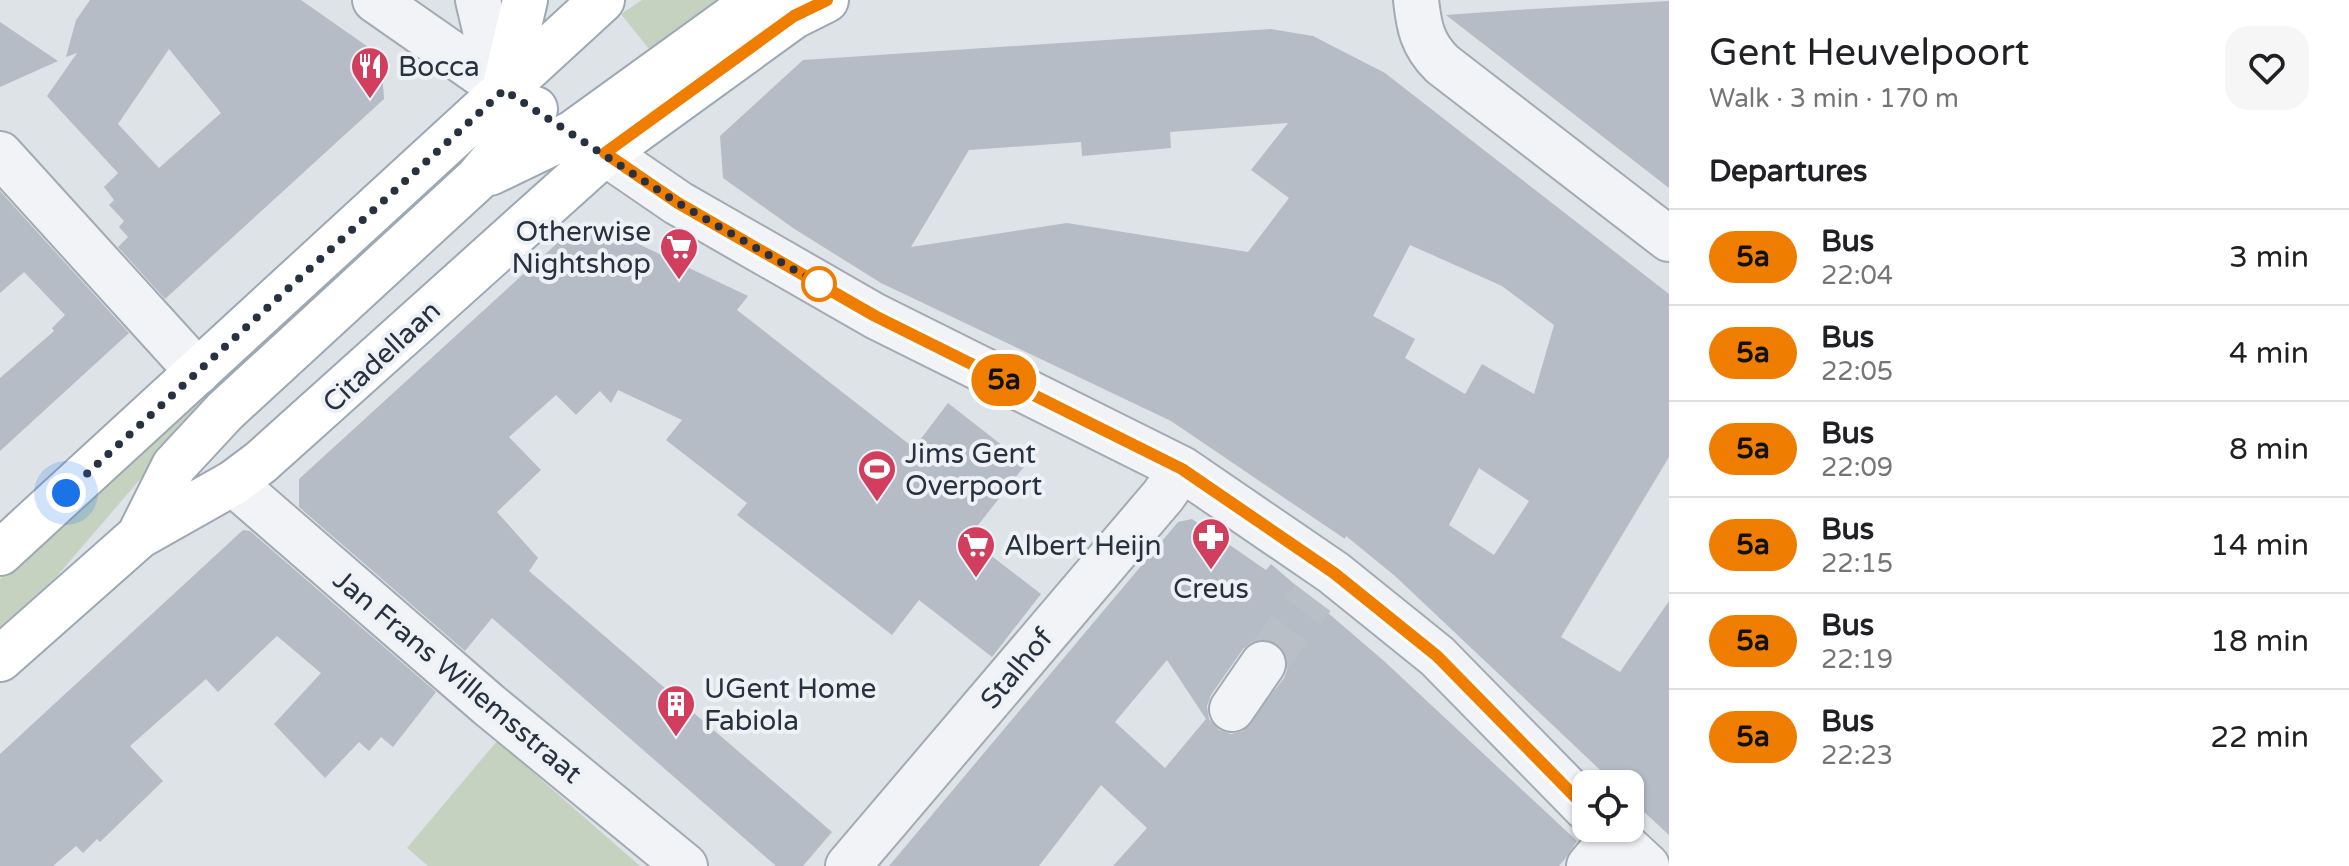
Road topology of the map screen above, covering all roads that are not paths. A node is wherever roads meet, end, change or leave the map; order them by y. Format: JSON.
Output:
{"nodes":[{"id":1,"x":375,"y":0,"type":"edge"},
{"id":2,"x":478,"y":0,"type":"edge"},
{"id":3,"x":525,"y":0,"type":"edge"},
{"id":4,"x":602,"y":0,"type":"edge"},
{"id":5,"x":826,"y":0,"type":"edge"},
{"id":6,"x":1416,"y":0,"type":"edge"},
{"id":7,"x":753,"y":3,"type":"edge"},
{"id":8,"x":520,"y":99,"type":"junction"},
{"id":9,"x":589,"y":143,"type":"junction"},
{"id":10,"x":0,"y":154,"type":"edge"},
{"id":11,"x":477,"y":179,"type":"junction"},
{"id":12,"x":1669,"y":239,"type":"edge"},
{"id":13,"x":198,"y":372,"type":"junction"},
{"id":14,"x":1182,"y":469,"type":"junction"},
{"id":15,"x":233,"y":483,"type":"junction"},
{"id":16,"x":139,"y":536,"type":"junction"},
{"id":17,"x":0,"y":553,"type":"edge"},
{"id":18,"x":0,"y":659,"type":"edge"},
{"id":19,"x":1263,"y":664,"type":"tunnel mouth"},
{"id":20,"x":1232,"y":709,"type":"dead end"},
{"id":21,"x":1572,"y":804,"type":"edge"},
{"id":22,"x":1611,"y":842,"type":"edge"},
{"id":23,"x":685,"y":866,"type":"edge"},
{"id":24,"x":848,"y":866,"type":"edge"},
{"id":25,"x":1647,"y":866,"type":"edge"}],
"edges":[{"from":1,"to":8,"type":"street"},
{"from":2,"to":8,"type":"street"},
{"from":3,"to":8,"type":"main road"},
{"from":4,"to":8,"type":"main road"},
{"from":5,"to":9,"type":"main road"},
{"from":6,"to":12,"type":"street"},
{"from":7,"to":9,"type":"main road"},
{"from":8,"to":9,"type":"main road"},
{"from":8,"to":11,"type":"main road","name":"Citadellaan"},
{"from":8,"to":13,"type":"main road"},
{"from":9,"to":11,"type":"main road","name":"Citadellaan"},
{"from":9,"to":14,"type":"street"},
{"from":9,"to":15,"type":"main road","name":"Citadellaan"},
{"from":10,"to":13,"type":"street"},
{"from":11,"to":16,"type":"main road","name":"Citadellaan"},
{"from":13,"to":17,"type":"main road"},
{"from":14,"to":21,"type":"street"},
{"from":14,"to":24,"type":"street","name":"Stalhof"},
{"from":15,"to":16,"type":"main road","name":"Citadellaan"},
{"from":15,"to":23,"type":"street","name":"Jan Frans Willemsstraat"},
{"from":16,"to":18,"type":"main road","name":"Citadellaan"},
{"from":19,"to":20,"type":"street"},
{"from":22,"to":25,"type":"street"}]}
